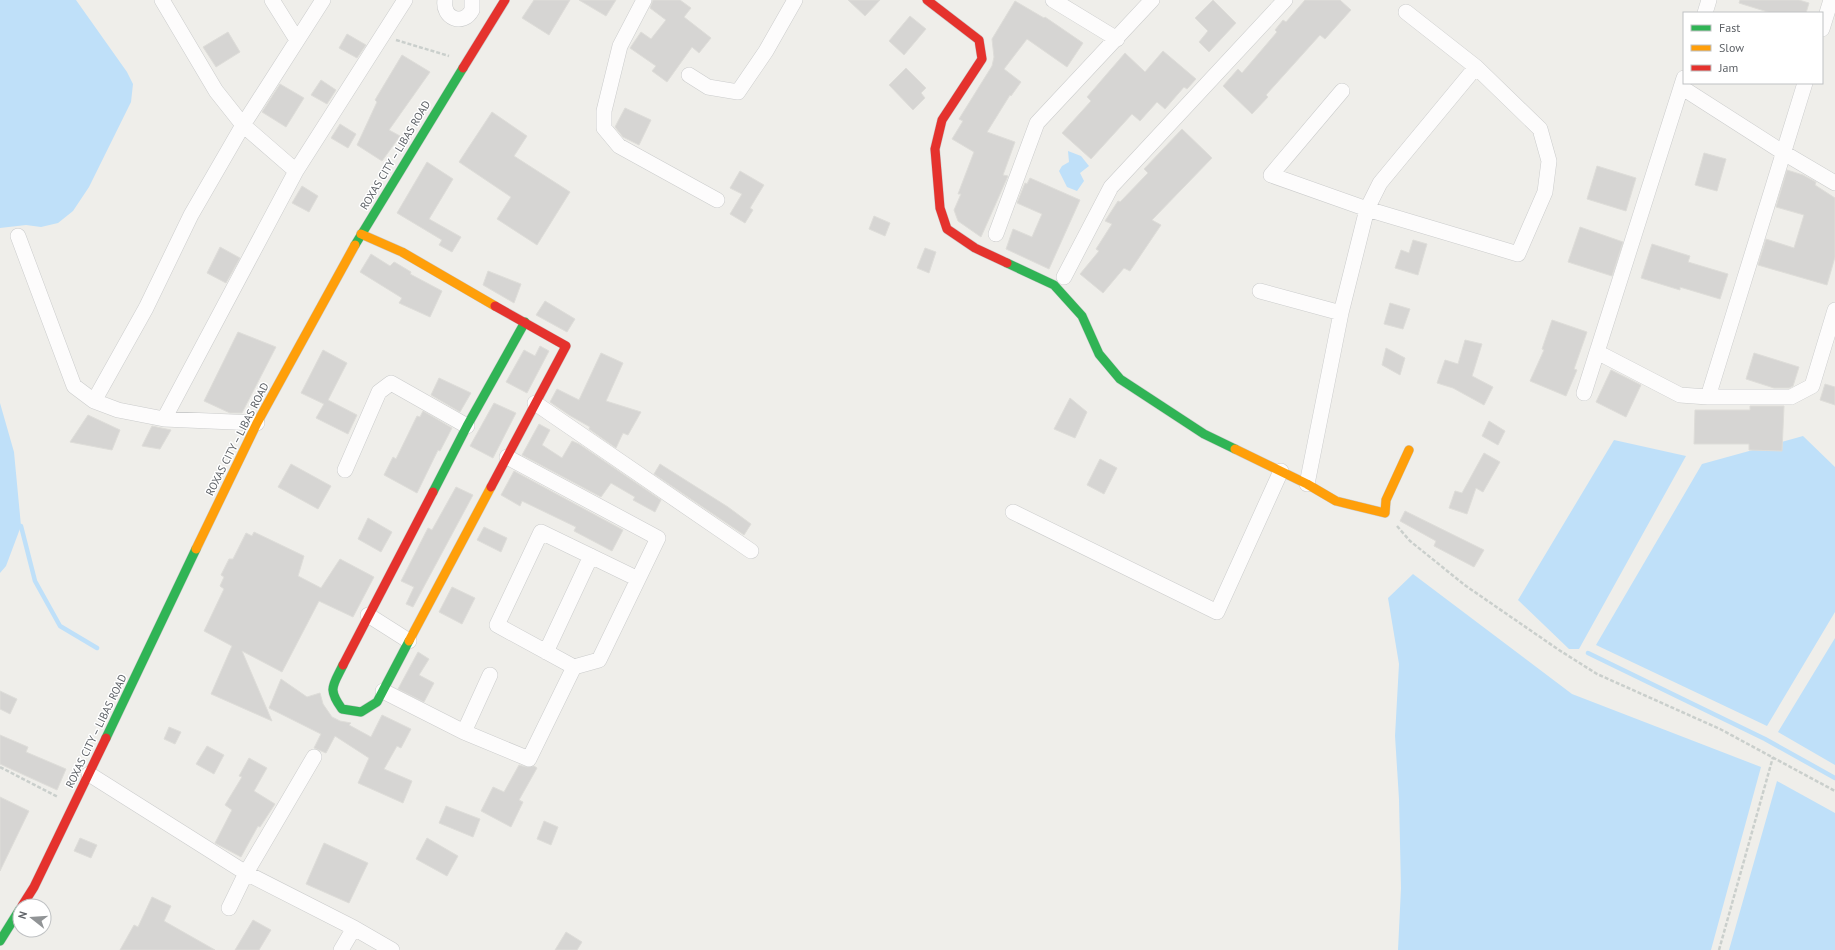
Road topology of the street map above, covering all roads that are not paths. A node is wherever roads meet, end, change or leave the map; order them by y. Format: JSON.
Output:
{"nodes":[{"id":1,"x":162,"y":0,"type":"edge"},
{"id":2,"x":272,"y":0,"type":"edge"},
{"id":3,"x":323,"y":0,"type":"edge"},
{"id":4,"x":405,"y":0,"type":"edge"},
{"id":5,"x":445,"y":0,"type":"edge"},
{"id":6,"x":505,"y":0,"type":"edge"},
{"id":7,"x":644,"y":0,"type":"edge"},
{"id":8,"x":795,"y":0,"type":"edge"},
{"id":9,"x":927,"y":0,"type":"edge"},
{"id":10,"x":1052,"y":0,"type":"edge"},
{"id":11,"x":1152,"y":0,"type":"edge"},
{"id":12,"x":1285,"y":0,"type":"edge"},
{"id":13,"x":1709,"y":0,"type":"edge"},
{"id":14,"x":1831,"y":0,"type":"edge"},
{"id":15,"x":471,"y":7,"type":"edge"},
{"id":16,"x":1406,"y":12,"type":"dead end"},
{"id":17,"x":1705,"y":12,"type":"edge"},
{"id":18,"x":1823,"y":26,"type":"edge"},
{"id":19,"x":488,"y":28,"type":"junction"},
{"id":20,"x":1117,"y":39,"type":"junction"},
{"id":21,"x":297,"y":40,"type":"junction"},
{"id":22,"x":1476,"y":67,"type":"junction"},
{"id":23,"x":689,"y":75,"type":"dead end"},
{"id":24,"x":1683,"y":82,"type":"edge"},
{"id":25,"x":1686,"y":84,"type":"edge"},
{"id":26,"x":1805,"y":84,"type":"edge"},
{"id":27,"x":1342,"y":91,"type":"dead end"},
{"id":28,"x":243,"y":125,"type":"junction"},
{"id":29,"x":1784,"y":153,"type":"junction"},
{"id":30,"x":296,"y":171,"type":"junction"},
{"id":31,"x":1835,"y":182,"type":"edge"},
{"id":32,"x":717,"y":200,"type":"dead end"},
{"id":33,"x":1367,"y":209,"type":"junction"},
{"id":34,"x":362,"y":234,"type":"junction"},
{"id":35,"x":996,"y":234,"type":"dead end"},
{"id":36,"x":18,"y":236,"type":"dead end"},
{"id":37,"x":1064,"y":277,"type":"dead end"},
{"id":38,"x":1260,"y":291,"type":"dead end"},
{"id":39,"x":1835,"y":310,"type":"edge"},
{"id":40,"x":1341,"y":313,"type":"junction"},
{"id":41,"x":525,"y":322,"type":"junction"},
{"id":42,"x":1597,"y":352,"type":"junction"},
{"id":43,"x":1584,"y":393,"type":"dead end"},
{"id":44,"x":1708,"y":397,"type":"junction"},
{"id":45,"x":94,"y":401,"type":"junction"},
{"id":46,"x":536,"y":403,"type":"junction"},
{"id":47,"x":164,"y":419,"type":"junction"},
{"id":48,"x":257,"y":423,"type":"junction"},
{"id":49,"x":467,"y":426,"type":"junction"},
{"id":50,"x":1409,"y":450,"type":"dead end"},
{"id":51,"x":507,"y":457,"type":"junction"},
{"id":52,"x":346,"y":470,"type":"dead end"},
{"id":53,"x":1281,"y":471,"type":"junction"},
{"id":54,"x":1307,"y":484,"type":"junction"},
{"id":55,"x":1013,"y":512,"type":"dead end"},
{"id":56,"x":751,"y":551,"type":"dead end"},
{"id":57,"x":591,"y":556,"type":"junction"},
{"id":58,"x":638,"y":579,"type":"junction"},
{"id":59,"x":368,"y":615,"type":"junction"},
{"id":60,"x":409,"y":641,"type":"junction"},
{"id":61,"x":546,"y":652,"type":"junction"},
{"id":62,"x":574,"y":667,"type":"junction"},
{"id":63,"x":490,"y":675,"type":"dead end"},
{"id":64,"x":383,"y":691,"type":"junction"},
{"id":65,"x":464,"y":732,"type":"junction"},
{"id":66,"x":314,"y":756,"type":"dead end"},
{"id":67,"x":89,"y":774,"type":"junction"},
{"id":68,"x":246,"y":872,"type":"junction"},
{"id":69,"x":27,"y":898,"type":"edge"},
{"id":70,"x":229,"y":908,"type":"dead end"},
{"id":71,"x":12,"y":922,"type":"edge"},
{"id":72,"x":354,"y":928,"type":"junction"},
{"id":73,"x":0,"y":941,"type":"edge"},
{"id":74,"x":341,"y":950,"type":"edge"},
{"id":75,"x":392,"y":950,"type":"edge"}],
"edges":[{"from":1,"to":28,"type":"street"},
{"from":2,"to":21,"type":"street"},
{"from":3,"to":21,"type":"street"},
{"from":4,"to":30,"type":"street"},
{"from":5,"to":15,"type":"street"},
{"from":6,"to":19,"type":"street","name":"ROXAS CITY – LIBAS ROAD"},
{"from":7,"to":32,"type":"street"},
{"from":8,"to":23,"type":"street"},
{"from":9,"to":53,"type":"street"},
{"from":10,"to":20,"type":"street"},
{"from":11,"to":20,"type":"street"},
{"from":12,"to":37,"type":"street"},
{"from":13,"to":17,"type":"street"},
{"from":14,"to":18,"type":"street"},
{"from":15,"to":19,"type":"street"},
{"from":16,"to":22,"type":"street"},
{"from":19,"to":34,"type":"street","name":"ROXAS CITY – LIBAS ROAD"},
{"from":20,"to":35,"type":"street"},
{"from":21,"to":28,"type":"street"},
{"from":22,"to":33,"type":"street"},
{"from":22,"to":33,"type":"street"},
{"from":24,"to":42,"type":"street"},
{"from":25,"to":29,"type":"street"},
{"from":26,"to":29,"type":"street"},
{"from":27,"to":33,"type":"street"},
{"from":28,"to":30,"type":"street"},
{"from":28,"to":45,"type":"street"},
{"from":29,"to":31,"type":"street"},
{"from":29,"to":44,"type":"street"},
{"from":30,"to":47,"type":"street"},
{"from":33,"to":40,"type":"street"},
{"from":34,"to":41,"type":"street"},
{"from":34,"to":48,"type":"street","name":"ROXAS CITY – LIBAS ROAD"},
{"from":36,"to":45,"type":"street"},
{"from":38,"to":40,"type":"street"},
{"from":39,"to":44,"type":"street"},
{"from":40,"to":54,"type":"street"},
{"from":41,"to":46,"type":"street"},
{"from":41,"to":49,"type":"street"},
{"from":42,"to":43,"type":"street"},
{"from":42,"to":44,"type":"street"},
{"from":45,"to":47,"type":"street"},
{"from":46,"to":51,"type":"street"},
{"from":46,"to":56,"type":"street"},
{"from":47,"to":48,"type":"street"},
{"from":48,"to":67,"type":"street","name":"ROXAS CITY – LIBAS ROAD"},
{"from":49,"to":52,"type":"street"},
{"from":49,"to":59,"type":"street"},
{"from":50,"to":54,"type":"street"},
{"from":51,"to":58,"type":"street"},
{"from":51,"to":60,"type":"street"},
{"from":53,"to":54,"type":"street"},
{"from":53,"to":55,"type":"street"},
{"from":57,"to":58,"type":"street"},
{"from":57,"to":61,"type":"street"},
{"from":57,"to":61,"type":"street"},
{"from":58,"to":62,"type":"street"},
{"from":59,"to":60,"type":"street"},
{"from":59,"to":64,"type":"street"},
{"from":60,"to":64,"type":"street"},
{"from":61,"to":62,"type":"street"},
{"from":62,"to":65,"type":"street"},
{"from":63,"to":65,"type":"street"},
{"from":64,"to":65,"type":"street"},
{"from":66,"to":68,"type":"street"},
{"from":67,"to":68,"type":"street"},
{"from":67,"to":69,"type":"street","name":"ROXAS CITY – LIBAS ROAD"},
{"from":68,"to":70,"type":"street"},
{"from":68,"to":72,"type":"street"},
{"from":71,"to":73,"type":"street","name":"ROXAS CITY – LIBAS ROAD"},
{"from":72,"to":74,"type":"street"},
{"from":72,"to":75,"type":"street"}]}
